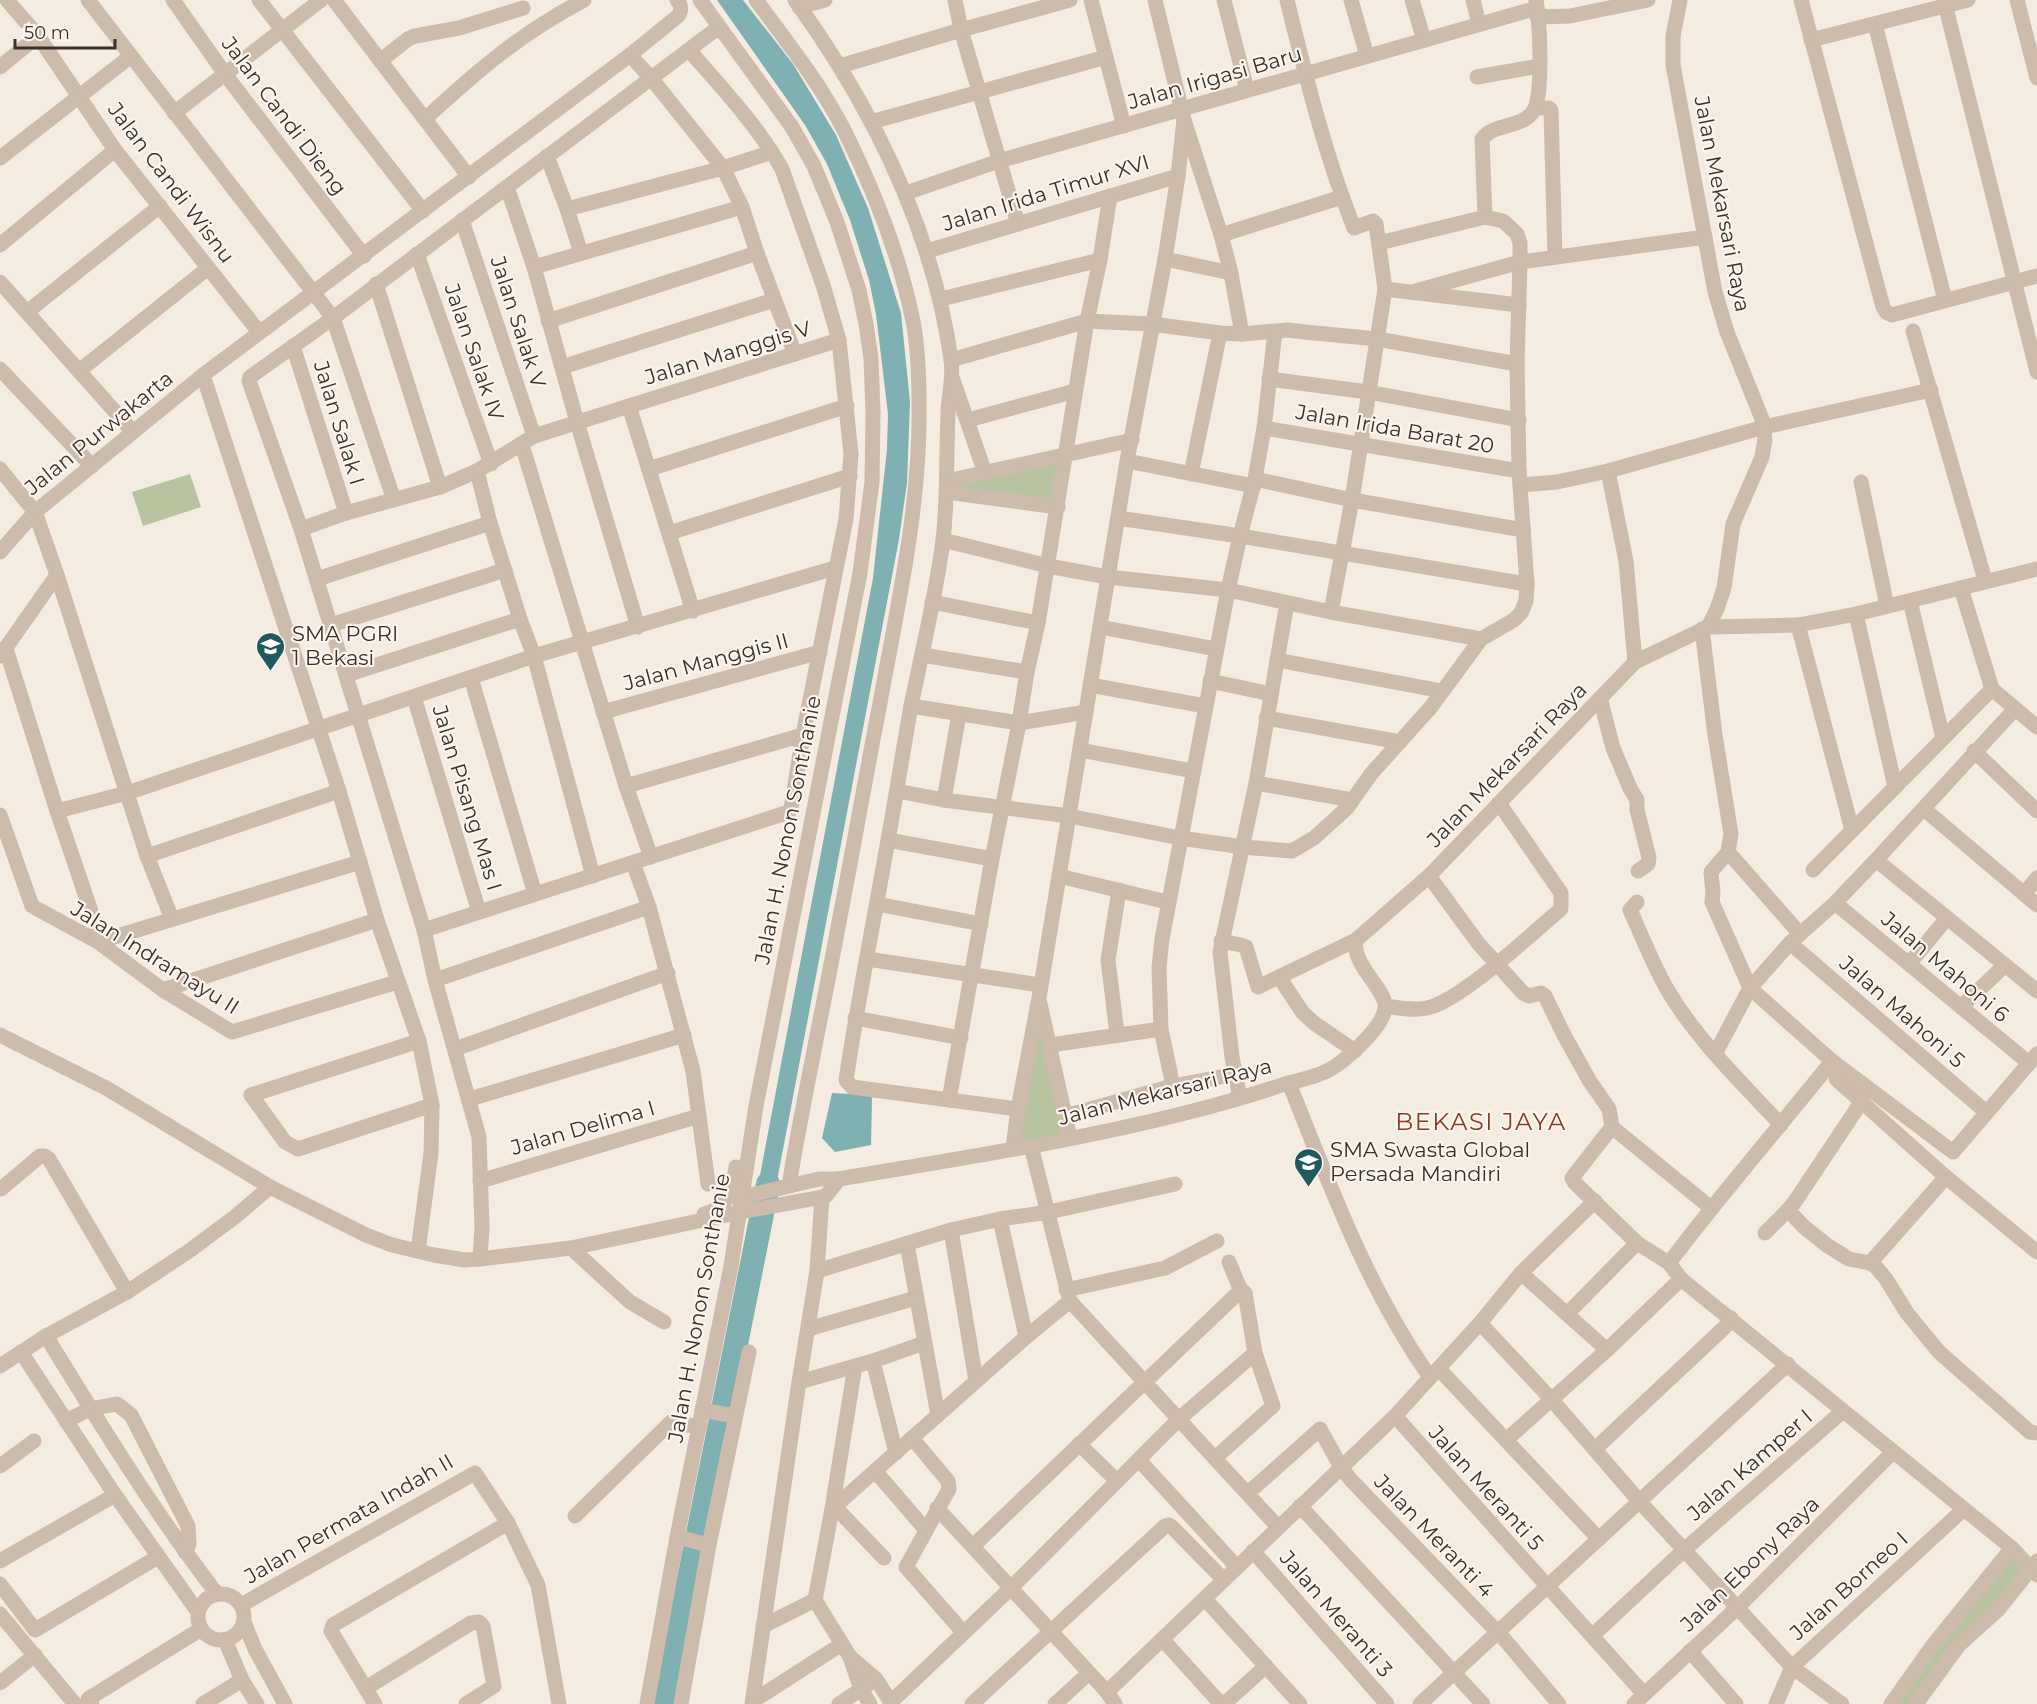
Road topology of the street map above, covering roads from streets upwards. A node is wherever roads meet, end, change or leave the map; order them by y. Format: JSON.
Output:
{"nodes":[{"id":1,"x":7,"y":0,"type":"edge"},
{"id":2,"x":88,"y":0,"type":"edge"},
{"id":3,"x":173,"y":0,"type":"edge"},
{"id":4,"x":259,"y":0,"type":"edge"},
{"id":5,"x":321,"y":0,"type":"edge"},
{"id":6,"x":334,"y":0,"type":"edge"},
{"id":7,"x":584,"y":0,"type":"edge"},
{"id":8,"x":700,"y":0,"type":"edge"},
{"id":9,"x":756,"y":0,"type":"edge"},
{"id":10,"x":825,"y":0,"type":"edge"},
{"id":11,"x":955,"y":0,"type":"edge"},
{"id":12,"x":1070,"y":0,"type":"edge"},
{"id":13,"x":1090,"y":0,"type":"edge"},
{"id":14,"x":1155,"y":0,"type":"edge"},
{"id":15,"x":1224,"y":0,"type":"edge"},
{"id":16,"x":1287,"y":0,"type":"edge"},
{"id":17,"x":1351,"y":0,"type":"edge"},
{"id":18,"x":1412,"y":0,"type":"edge"},
{"id":19,"x":1473,"y":0,"type":"edge"},
{"id":20,"x":1648,"y":0,"type":"edge"},
{"id":21,"x":1680,"y":0,"type":"edge"},
{"id":22,"x":1801,"y":0,"type":"edge"},
{"id":23,"x":1968,"y":0,"type":"edge"},
{"id":24,"x":2017,"y":0,"type":"edge"},
{"id":25,"x":679,"y":2,"type":"edge"},
{"id":26,"x":797,"y":3,"type":"edge"},
{"id":27,"x":1944,"y":3,"type":"edge"},
{"id":28,"x":523,"y":8,"type":"dead end"},
{"id":29,"x":1537,"y":8,"type":"edge"},
{"id":30,"x":1479,"y":24,"type":"junction"},
{"id":31,"x":1875,"y":24,"type":"junction"},
{"id":32,"x":719,"y":27,"type":"junction"},
{"id":33,"x":282,"y":30,"type":"junction"},
{"id":34,"x":961,"y":30,"type":"junction"},
{"id":35,"x":38,"y":36,"type":"junction"},
{"id":36,"x":1424,"y":40,"type":"junction"},
{"id":37,"x":1811,"y":40,"type":"junction"},
{"id":38,"x":689,"y":50,"type":"junction"},
{"id":39,"x":630,"y":55,"type":"junction"},
{"id":40,"x":131,"y":56,"type":"junction"},
{"id":41,"x":1367,"y":56,"type":"junction"},
{"id":42,"x":1106,"y":57,"type":"junction"},
{"id":43,"x":380,"y":61,"type":"junction"},
{"id":44,"x":840,"y":66,"type":"junction"},
{"id":45,"x":1539,"y":66,"type":"junction"},
{"id":46,"x":0,"y":67,"type":"edge"},
{"id":47,"x":225,"y":74,"type":"junction"},
{"id":48,"x":1305,"y":74,"type":"junction"},
{"id":49,"x":1477,"y":77,"type":"dead end"},
{"id":50,"x":651,"y":78,"type":"junction"},
{"id":51,"x":2037,"y":78,"type":"edge"},
{"id":52,"x":1246,"y":90,"type":"junction"},
{"id":53,"x":980,"y":92,"type":"junction"},
{"id":54,"x":79,"y":95,"type":"junction"},
{"id":55,"x":1535,"y":108,"type":"junction"},
{"id":56,"x":174,"y":113,"type":"junction"},
{"id":57,"x":1182,"y":115,"type":"junction"},
{"id":58,"x":425,"y":119,"type":"junction"},
{"id":59,"x":871,"y":122,"type":"junction"},
{"id":60,"x":1124,"y":126,"type":"junction"},
{"id":61,"x":115,"y":150,"type":"junction"},
{"id":62,"x":772,"y":152,"type":"junction"},
{"id":63,"x":547,"y":156,"type":"junction"},
{"id":64,"x":0,"y":158,"type":"edge"},
{"id":65,"x":999,"y":162,"type":"junction"},
{"id":66,"x":723,"y":168,"type":"junction"},
{"id":67,"x":1178,"y":176,"type":"junction"},
{"id":68,"x":470,"y":177,"type":"junction"},
{"id":69,"x":507,"y":187,"type":"junction"},
{"id":70,"x":906,"y":193,"type":"junction"},
{"id":71,"x":1110,"y":196,"type":"junction"},
{"id":72,"x":1342,"y":197,"type":"junction"},
{"id":73,"x":160,"y":206,"type":"junction"},
{"id":74,"x":742,"y":207,"type":"junction"},
{"id":75,"x":567,"y":209,"type":"junction"},
{"id":76,"x":423,"y":211,"type":"junction"},
{"id":77,"x":1485,"y":217,"type":"junction"},
{"id":78,"x":462,"y":220,"type":"junction"},
{"id":79,"x":1018,"y":224,"type":"junction"},
{"id":80,"x":1221,"y":235,"type":"junction"},
{"id":81,"x":1705,"y":237,"type":"junction"},
{"id":82,"x":1379,"y":243,"type":"junction"},
{"id":83,"x":0,"y":245,"type":"edge"},
{"id":84,"x":927,"y":251,"type":"junction"},
{"id":85,"x":580,"y":253,"type":"junction"},
{"id":86,"x":757,"y":253,"type":"junction"},
{"id":87,"x":417,"y":254,"type":"junction"},
{"id":88,"x":364,"y":256,"type":"junction"},
{"id":89,"x":1555,"y":257,"type":"junction"},
{"id":90,"x":1165,"y":259,"type":"junction"},
{"id":91,"x":1100,"y":260,"type":"junction"},
{"id":92,"x":1520,"y":262,"type":"junction"},
{"id":93,"x":534,"y":267,"type":"junction"},
{"id":94,"x":208,"y":268,"type":"junction"},
{"id":95,"x":1231,"y":273,"type":"junction"},
{"id":96,"x":2037,"y":276,"type":"edge"},
{"id":97,"x":0,"y":282,"type":"edge"},
{"id":98,"x":2014,"y":282,"type":"junction"},
{"id":99,"x":376,"y":284,"type":"junction"},
{"id":100,"x":1385,"y":288,"type":"junction"},
{"id":101,"x":1412,"y":292,"type":"junction"},
{"id":102,"x":314,"y":294,"type":"junction"},
{"id":103,"x":941,"y":299,"type":"junction"},
{"id":104,"x":774,"y":300,"type":"junction"},
{"id":105,"x":1945,"y":300,"type":"junction"},
{"id":106,"x":1519,"y":305,"type":"junction"},
{"id":107,"x":27,"y":312,"type":"junction"},
{"id":108,"x":331,"y":315,"type":"junction"},
{"id":109,"x":548,"y":321,"type":"junction"},
{"id":110,"x":1087,"y":321,"type":"junction"},
{"id":111,"x":1152,"y":324,"type":"junction"},
{"id":112,"x":1913,"y":331,"type":"dead end"},
{"id":113,"x":259,"y":332,"type":"junction"},
{"id":114,"x":1275,"y":332,"type":"junction"},
{"id":115,"x":1220,"y":333,"type":"junction"},
{"id":116,"x":1242,"y":334,"type":"junction"},
{"id":117,"x":1377,"y":339,"type":"junction"},
{"id":118,"x":839,"y":340,"type":"junction"},
{"id":119,"x":293,"y":346,"type":"junction"},
{"id":120,"x":795,"y":354,"type":"junction"},
{"id":121,"x":951,"y":360,"type":"junction"},
{"id":122,"x":1517,"y":364,"type":"junction"},
{"id":123,"x":562,"y":367,"type":"junction"},
{"id":124,"x":0,"y":369,"type":"edge"},
{"id":125,"x":79,"y":371,"type":"junction"},
{"id":126,"x":2037,"y":372,"type":"edge"},
{"id":127,"x":203,"y":375,"type":"junction"},
{"id":128,"x":1269,"y":379,"type":"junction"},
{"id":129,"x":953,"y":380,"type":"junction"},
{"id":130,"x":1931,"y":390,"type":"junction"},
{"id":131,"x":1075,"y":392,"type":"junction"},
{"id":132,"x":1368,"y":392,"type":"junction"},
{"id":133,"x":629,"y":406,"type":"junction"},
{"id":134,"x":847,"y":406,"type":"junction"},
{"id":135,"x":968,"y":420,"type":"junction"},
{"id":136,"x":1519,"y":420,"type":"junction"},
{"id":137,"x":577,"y":422,"type":"junction"},
{"id":138,"x":1764,"y":426,"type":"junction"},
{"id":139,"x":1264,"y":428,"type":"junction"},
{"id":140,"x":134,"y":432,"type":"junction"},
{"id":141,"x":528,"y":440,"type":"junction"},
{"id":142,"x":1132,"y":440,"type":"junction"},
{"id":143,"x":1361,"y":444,"type":"junction"},
{"id":144,"x":1065,"y":455,"type":"junction"},
{"id":145,"x":1127,"y":461,"type":"junction"},
{"id":146,"x":92,"y":466,"type":"junction"},
{"id":147,"x":484,"y":467,"type":"junction"},
{"id":148,"x":649,"y":469,"type":"junction"},
{"id":149,"x":0,"y":470,"type":"edge"},
{"id":150,"x":1608,"y":471,"type":"junction"},
{"id":151,"x":985,"y":473,"type":"junction"},
{"id":152,"x":1191,"y":474,"type":"junction"},
{"id":153,"x":850,"y":476,"type":"junction"},
{"id":154,"x":1519,"y":478,"type":"junction"},
{"id":155,"x":1255,"y":482,"type":"junction"},
{"id":156,"x":1860,"y":482,"type":"dead end"},
{"id":157,"x":440,"y":487,"type":"junction"},
{"id":158,"x":947,"y":487,"type":"junction"},
{"id":159,"x":394,"y":500,"type":"junction"},
{"id":160,"x":1353,"y":500,"type":"junction"},
{"id":161,"x":1058,"y":507,"type":"junction"},
{"id":162,"x":35,"y":512,"type":"junction"},
{"id":163,"x":346,"y":513,"type":"junction"},
{"id":164,"x":1118,"y":518,"type":"junction"},
{"id":165,"x":490,"y":523,"type":"junction"},
{"id":166,"x":301,"y":529,"type":"junction"},
{"id":167,"x":1523,"y":530,"type":"junction"},
{"id":168,"x":669,"y":533,"type":"junction"},
{"id":169,"x":1240,"y":536,"type":"junction"},
{"id":170,"x":943,"y":540,"type":"junction"},
{"id":171,"x":0,"y":552,"type":"edge"},
{"id":172,"x":1341,"y":553,"type":"junction"},
{"id":173,"x":1048,"y":566,"type":"junction"},
{"id":174,"x":835,"y":568,"type":"junction"},
{"id":175,"x":2037,"y":569,"type":"edge"},
{"id":176,"x":505,"y":570,"type":"junction"},
{"id":177,"x":57,"y":575,"type":"junction"},
{"id":178,"x":1108,"y":577,"type":"junction"},
{"id":179,"x":317,"y":579,"type":"junction"},
{"id":180,"x":1985,"y":580,"type":"junction"},
{"id":181,"x":1527,"y":584,"type":"junction"},
{"id":182,"x":1962,"y":588,"type":"junction"},
{"id":183,"x":1228,"y":590,"type":"junction"},
{"id":184,"x":1910,"y":601,"type":"junction"},
{"id":185,"x":932,"y":602,"type":"junction"},
{"id":186,"x":1287,"y":603,"type":"junction"},
{"id":187,"x":1887,"y":606,"type":"junction"},
{"id":188,"x":693,"y":611,"type":"junction"},
{"id":189,"x":1331,"y":612,"type":"junction"},
{"id":190,"x":1856,"y":614,"type":"junction"},
{"id":191,"x":520,"y":619,"type":"junction"},
{"id":192,"x":1038,"y":623,"type":"junction"},
{"id":193,"x":331,"y":625,"type":"junction"},
{"id":194,"x":1798,"y":625,"type":"junction"},
{"id":195,"x":638,"y":627,"type":"junction"},
{"id":196,"x":1100,"y":627,"type":"junction"},
{"id":197,"x":1705,"y":628,"type":"junction"},
{"id":198,"x":1481,"y":639,"type":"junction"},
{"id":199,"x":583,"y":642,"type":"junction"},
{"id":200,"x":1216,"y":649,"type":"junction"},
{"id":201,"x":820,"y":652,"type":"junction"},
{"id":202,"x":3,"y":653,"type":"edge"},
{"id":203,"x":922,"y":655,"type":"junction"},
{"id":204,"x":534,"y":656,"type":"junction"},
{"id":205,"x":1277,"y":660,"type":"junction"},
{"id":206,"x":1635,"y":662,"type":"junction"},
{"id":207,"x":1027,"y":672,"type":"junction"},
{"id":208,"x":346,"y":675,"type":"junction"},
{"id":209,"x":471,"y":678,"type":"junction"},
{"id":210,"x":1210,"y":681,"type":"junction"},
{"id":211,"x":1090,"y":685,"type":"junction"},
{"id":212,"x":1992,"y":689,"type":"junction"},
{"id":213,"x":1442,"y":691,"type":"junction"},
{"id":214,"x":1271,"y":694,"type":"junction"},
{"id":215,"x":414,"y":697,"type":"junction"},
{"id":216,"x":1600,"y":698,"type":"junction"},
{"id":217,"x":912,"y":706,"type":"junction"},
{"id":218,"x":1205,"y":706,"type":"junction"},
{"id":219,"x":2015,"y":709,"type":"junction"},
{"id":220,"x":603,"y":712,"type":"junction"},
{"id":221,"x":1086,"y":712,"type":"junction"},
{"id":222,"x":959,"y":714,"type":"junction"},
{"id":223,"x":359,"y":716,"type":"junction"},
{"id":224,"x":1266,"y":718,"type":"junction"},
{"id":225,"x":1019,"y":723,"type":"junction"},
{"id":226,"x":2037,"y":727,"type":"edge"},
{"id":227,"x":319,"y":728,"type":"junction"},
{"id":228,"x":803,"y":735,"type":"junction"},
{"id":229,"x":1943,"y":738,"type":"junction"},
{"id":230,"x":1400,"y":742,"type":"junction"},
{"id":231,"x":1080,"y":750,"type":"junction"},
{"id":232,"x":1974,"y":752,"type":"junction"},
{"id":233,"x":1193,"y":771,"type":"junction"},
{"id":234,"x":1256,"y":783,"type":"junction"},
{"id":235,"x":626,"y":786,"type":"junction"},
{"id":236,"x":1895,"y":787,"type":"junction"},
{"id":237,"x":339,"y":791,"type":"junction"},
{"id":238,"x":897,"y":791,"type":"junction"},
{"id":239,"x":128,"y":792,"type":"junction"},
{"id":240,"x":944,"y":800,"type":"junction"},
{"id":241,"x":1352,"y":800,"type":"junction"},
{"id":242,"x":1499,"y":803,"type":"junction"},
{"id":243,"x":1003,"y":807,"type":"junction"},
{"id":244,"x":1924,"y":809,"type":"junction"},
{"id":245,"x":57,"y":811,"type":"junction"},
{"id":246,"x":2037,"y":811,"type":"edge"},
{"id":247,"x":0,"y":815,"type":"edge"},
{"id":248,"x":1069,"y":816,"type":"junction"},
{"id":249,"x":1852,"y":830,"type":"junction"},
{"id":250,"x":1180,"y":838,"type":"junction"},
{"id":251,"x":888,"y":840,"type":"junction"},
{"id":252,"x":5,"y":847,"type":"edge"},
{"id":253,"x":1243,"y":848,"type":"junction"},
{"id":254,"x":1728,"y":852,"type":"junction"},
{"id":255,"x":147,"y":856,"type":"junction"},
{"id":256,"x":651,"y":858,"type":"junction"},
{"id":257,"x":992,"y":859,"type":"junction"},
{"id":258,"x":1876,"y":860,"type":"junction"},
{"id":259,"x":360,"y":862,"type":"junction"},
{"id":260,"x":633,"y":863,"type":"junction"},
{"id":261,"x":1814,"y":870,"type":"dead end"},
{"id":262,"x":1638,"y":871,"type":"dead end"},
{"id":263,"x":592,"y":876,"type":"junction"},
{"id":264,"x":1059,"y":876,"type":"junction"},
{"id":265,"x":1429,"y":876,"type":"junction"},
{"id":266,"x":2037,"y":878,"type":"edge"},
{"id":267,"x":1119,"y":890,"type":"junction"},
{"id":268,"x":535,"y":894,"type":"junction"},
{"id":269,"x":2024,"y":894,"type":"junction"},
{"id":270,"x":1167,"y":902,"type":"junction"},
{"id":271,"x":1637,"y":902,"type":"dead end"},
{"id":272,"x":1835,"y":903,"type":"junction"},
{"id":273,"x":877,"y":904,"type":"junction"},
{"id":274,"x":2037,"y":905,"type":"edge"},
{"id":275,"x":649,"y":907,"type":"junction"},
{"id":276,"x":479,"y":912,"type":"junction"},
{"id":277,"x":1947,"y":918,"type":"junction"},
{"id":278,"x":172,"y":919,"type":"junction"},
{"id":279,"x":377,"y":920,"type":"junction"},
{"id":280,"x":981,"y":924,"type":"junction"},
{"id":281,"x":424,"y":930,"type":"junction"},
{"id":282,"x":1795,"y":938,"type":"junction"},
{"id":283,"x":1356,"y":940,"type":"junction"},
{"id":284,"x":1221,"y":941,"type":"junction"},
{"id":285,"x":100,"y":942,"type":"junction"},
{"id":286,"x":867,"y":959,"type":"junction"},
{"id":287,"x":1495,"y":964,"type":"junction"},
{"id":288,"x":1909,"y":964,"type":"junction"},
{"id":289,"x":2005,"y":965,"type":"junction"},
{"id":290,"x":668,"y":973,"type":"junction"},
{"id":291,"x":972,"y":975,"type":"junction"},
{"id":292,"x":1279,"y":977,"type":"junction"},
{"id":293,"x":435,"y":980,"type":"junction"},
{"id":294,"x":397,"y":982,"type":"junction"},
{"id":295,"x":1750,"y":988,"type":"junction"},
{"id":296,"x":163,"y":990,"type":"junction"},
{"id":297,"x":1039,"y":992,"type":"junction"},
{"id":298,"x":2037,"y":992,"type":"edge"},
{"id":299,"x":1386,"y":1006,"type":"junction"},
{"id":300,"x":1961,"y":1006,"type":"junction"},
{"id":301,"x":855,"y":1018,"type":"junction"},
{"id":302,"x":1161,"y":1029,"type":"junction"},
{"id":303,"x":1117,"y":1034,"type":"junction"},
{"id":304,"x":0,"y":1035,"type":"edge"},
{"id":305,"x":684,"y":1035,"type":"junction"},
{"id":306,"x":962,"y":1038,"type":"junction"},
{"id":307,"x":419,"y":1041,"type":"junction"},
{"id":308,"x":1050,"y":1045,"type":"junction"},
{"id":309,"x":455,"y":1049,"type":"junction"},
{"id":310,"x":1355,"y":1051,"type":"junction"},
{"id":311,"x":1715,"y":1054,"type":"junction"},
{"id":312,"x":2033,"y":1058,"type":"edge"},
{"id":313,"x":1832,"y":1061,"type":"junction"},
{"id":314,"x":1236,"y":1074,"type":"junction"},
{"id":315,"x":1836,"y":1079,"type":"dead end"},
{"id":316,"x":1289,"y":1083,"type":"junction"},
{"id":317,"x":1173,"y":1086,"type":"junction"},
{"id":318,"x":1240,"y":1098,"type":"junction"},
{"id":319,"x":470,"y":1099,"type":"junction"},
{"id":320,"x":949,"y":1100,"type":"junction"},
{"id":321,"x":1862,"y":1101,"type":"junction"},
{"id":322,"x":432,"y":1106,"type":"junction"},
{"id":323,"x":756,"y":1106,"type":"junction"},
{"id":324,"x":1018,"y":1109,"type":"junction"},
{"id":325,"x":1986,"y":1112,"type":"junction"},
{"id":326,"x":699,"y":1116,"type":"junction"},
{"id":327,"x":1065,"y":1116,"type":"junction"},
{"id":328,"x":1781,"y":1125,"type":"junction"},
{"id":329,"x":1612,"y":1127,"type":"junction"},
{"id":330,"x":1071,"y":1138,"type":"junction"},
{"id":331,"x":1031,"y":1146,"type":"junction"},
{"id":332,"x":1013,"y":1149,"type":"junction"},
{"id":333,"x":1946,"y":1177,"type":"junction"},
{"id":334,"x":839,"y":1179,"type":"junction"},
{"id":335,"x":480,"y":1181,"type":"junction"},
{"id":336,"x":708,"y":1184,"type":"dead end"},
{"id":337,"x":1175,"y":1184,"type":"dead end"},
{"id":338,"x":789,"y":1186,"type":"junction"},
{"id":339,"x":270,"y":1187,"type":"junction"},
{"id":340,"x":1,"y":1189,"type":"edge"},
{"id":341,"x":820,"y":1198,"type":"junction"},
{"id":342,"x":1595,"y":1201,"type":"junction"},
{"id":343,"x":745,"y":1204,"type":"junction"},
{"id":344,"x":1710,"y":1208,"type":"junction"},
{"id":345,"x":1788,"y":1210,"type":"junction"},
{"id":346,"x":1049,"y":1212,"type":"junction"},
{"id":347,"x":1000,"y":1219,"type":"junction"},
{"id":348,"x":683,"y":1225,"type":"junction"},
{"id":349,"x":951,"y":1230,"type":"junction"},
{"id":350,"x":1765,"y":1233,"type":"dead end"},
{"id":351,"x":1217,"y":1241,"type":"dead end"},
{"id":352,"x":1637,"y":1243,"type":"junction"},
{"id":353,"x":907,"y":1244,"type":"junction"},
{"id":354,"x":571,"y":1248,"type":"junction"},
{"id":355,"x":418,"y":1251,"type":"junction"},
{"id":356,"x":2037,"y":1252,"type":"edge"},
{"id":357,"x":473,"y":1259,"type":"junction"},
{"id":358,"x":1229,"y":1262,"type":"dead end"},
{"id":359,"x":1669,"y":1263,"type":"junction"},
{"id":360,"x":1870,"y":1263,"type":"junction"},
{"id":361,"x":817,"y":1271,"type":"junction"},
{"id":362,"x":1521,"y":1273,"type":"junction"},
{"id":363,"x":1681,"y":1279,"type":"junction"},
{"id":364,"x":1241,"y":1291,"type":"junction"},
{"id":365,"x":127,"y":1292,"type":"junction"},
{"id":366,"x":1068,"y":1296,"type":"junction"},
{"id":367,"x":916,"y":1298,"type":"junction"},
{"id":368,"x":1566,"y":1314,"type":"junction"},
{"id":369,"x":1731,"y":1318,"type":"junction"},
{"id":370,"x":664,"y":1322,"type":"dead end"},
{"id":371,"x":1480,"y":1323,"type":"junction"},
{"id":372,"x":808,"y":1329,"type":"junction"},
{"id":373,"x":46,"y":1336,"type":"junction"},
{"id":374,"x":1026,"y":1337,"type":"junction"},
{"id":375,"x":924,"y":1343,"type":"junction"},
{"id":376,"x":1607,"y":1350,"type":"junction"},
{"id":377,"x":21,"y":1352,"type":"junction"},
{"id":378,"x":749,"y":1352,"type":"dead end"},
{"id":379,"x":1255,"y":1353,"type":"junction"},
{"id":380,"x":873,"y":1361,"type":"junction"},
{"id":381,"x":62,"y":1362,"type":"junction"},
{"id":382,"x":1788,"y":1364,"type":"junction"},
{"id":383,"x":0,"y":1366,"type":"edge"},
{"id":384,"x":855,"y":1366,"type":"junction"},
{"id":385,"x":1434,"y":1373,"type":"junction"},
{"id":386,"x":38,"y":1377,"type":"junction"},
{"id":387,"x":976,"y":1381,"type":"junction"},
{"id":388,"x":1144,"y":1381,"type":"junction"},
{"id":389,"x":799,"y":1382,"type":"junction"},
{"id":390,"x":1552,"y":1400,"type":"junction"},
{"id":391,"x":90,"y":1409,"type":"junction"},
{"id":392,"x":707,"y":1411,"type":"junction"},
{"id":393,"x":1843,"y":1411,"type":"junction"},
{"id":394,"x":733,"y":1416,"type":"junction"},
{"id":395,"x":938,"y":1416,"type":"junction"},
{"id":396,"x":1395,"y":1416,"type":"junction"},
{"id":397,"x":1179,"y":1419,"type":"junction"},
{"id":398,"x":66,"y":1421,"type":"junction"},
{"id":399,"x":700,"y":1427,"type":"junction"},
{"id":400,"x":2037,"y":1432,"type":"edge"},
{"id":401,"x":912,"y":1438,"type":"junction"},
{"id":402,"x":1506,"y":1440,"type":"junction"},
{"id":403,"x":34,"y":1441,"type":"dead end"},
{"id":404,"x":1079,"y":1444,"type":"junction"},
{"id":405,"x":1595,"y":1449,"type":"junction"},
{"id":406,"x":1893,"y":1452,"type":"junction"},
{"id":407,"x":896,"y":1453,"type":"junction"},
{"id":408,"x":1215,"y":1458,"type":"junction"},
{"id":409,"x":1139,"y":1460,"type":"junction"},
{"id":410,"x":0,"y":1466,"type":"edge"},
{"id":411,"x":1341,"y":1467,"type":"junction"},
{"id":412,"x":875,"y":1471,"type":"junction"},
{"id":413,"x":1118,"y":1481,"type":"junction"},
{"id":414,"x":1248,"y":1493,"type":"junction"},
{"id":415,"x":115,"y":1495,"type":"junction"},
{"id":416,"x":1640,"y":1502,"type":"junction"},
{"id":417,"x":1300,"y":1506,"type":"junction"},
{"id":418,"x":834,"y":1508,"type":"junction"},
{"id":419,"x":937,"y":1508,"type":"junction"},
{"id":420,"x":1964,"y":1509,"type":"junction"},
{"id":421,"x":575,"y":1516,"type":"dead end"},
{"id":422,"x":508,"y":1523,"type":"junction"},
{"id":423,"x":1278,"y":1527,"type":"junction"},
{"id":424,"x":926,"y":1530,"type":"junction"},
{"id":425,"x":681,"y":1538,"type":"junction"},
{"id":426,"x":1599,"y":1539,"type":"junction"},
{"id":427,"x":708,"y":1544,"type":"junction"},
{"id":428,"x":973,"y":1546,"type":"junction"},
{"id":429,"x":2012,"y":1548,"type":"junction"},
{"id":430,"x":1684,"y":1550,"type":"junction"},
{"id":431,"x":1253,"y":1551,"type":"junction"},
{"id":432,"x":185,"y":1552,"type":"junction"},
{"id":433,"x":158,"y":1557,"type":"junction"},
{"id":434,"x":884,"y":1558,"type":"dead end"},
{"id":435,"x":0,"y":1561,"type":"edge"},
{"id":436,"x":1237,"y":1567,"type":"junction"},
{"id":437,"x":2035,"y":1568,"type":"edge"},
{"id":438,"x":1224,"y":1580,"type":"junction"},
{"id":439,"x":0,"y":1584,"type":"edge"},
{"id":440,"x":1547,"y":1587,"type":"junction"},
{"id":441,"x":1011,"y":1588,"type":"junction"},
{"id":442,"x":218,"y":1594,"type":"junction"},
{"id":443,"x":1205,"y":1599,"type":"junction"},
{"id":444,"x":815,"y":1600,"type":"junction"},
{"id":445,"x":241,"y":1605,"type":"junction"},
{"id":446,"x":1737,"y":1608,"type":"junction"},
{"id":447,"x":198,"y":1612,"type":"junction"},
{"id":448,"x":0,"y":1614,"type":"edge"},
{"id":449,"x":244,"y":1622,"type":"junction"},
{"id":450,"x":763,"y":1626,"type":"junction"},
{"id":451,"x":201,"y":1629,"type":"junction"},
{"id":452,"x":1051,"y":1631,"type":"junction"},
{"id":453,"x":963,"y":1632,"type":"junction"},
{"id":454,"x":1497,"y":1633,"type":"junction"},
{"id":455,"x":1592,"y":1636,"type":"junction"},
{"id":456,"x":225,"y":1640,"type":"junction"},
{"id":457,"x":1163,"y":1640,"type":"junction"},
{"id":458,"x":846,"y":1650,"type":"junction"},
{"id":459,"x":1690,"y":1651,"type":"junction"},
{"id":460,"x":35,"y":1655,"type":"junction"},
{"id":461,"x":1266,"y":1666,"type":"junction"},
{"id":462,"x":1792,"y":1667,"type":"junction"},
{"id":463,"x":1089,"y":1673,"type":"junction"},
{"id":464,"x":1454,"y":1673,"type":"junction"},
{"id":465,"x":876,"y":1679,"type":"junction"},
{"id":466,"x":242,"y":1680,"type":"junction"},
{"id":467,"x":0,"y":1683,"type":"edge"},
{"id":468,"x":366,"y":1689,"type":"junction"},
{"id":469,"x":861,"y":1689,"type":"junction"},
{"id":470,"x":1111,"y":1698,"type":"edge"},
{"id":471,"x":1639,"y":1699,"type":"edge"},
{"id":472,"x":85,"y":1702,"type":"edge"},
{"id":473,"x":752,"y":1702,"type":"edge"},
{"id":474,"x":1731,"y":1702,"type":"edge"},
{"id":475,"x":892,"y":1703,"type":"edge"},
{"id":476,"x":203,"y":1704,"type":"edge"},
{"id":477,"x":256,"y":1704,"type":"edge"},
{"id":478,"x":285,"y":1704,"type":"edge"},
{"id":479,"x":375,"y":1704,"type":"edge"},
{"id":480,"x":466,"y":1704,"type":"edge"},
{"id":481,"x":559,"y":1704,"type":"edge"},
{"id":482,"x":646,"y":1704,"type":"edge"},
{"id":483,"x":681,"y":1704,"type":"edge"},
{"id":484,"x":839,"y":1704,"type":"edge"},
{"id":485,"x":870,"y":1704,"type":"edge"},
{"id":486,"x":972,"y":1704,"type":"edge"},
{"id":487,"x":1055,"y":1704,"type":"edge"},
{"id":488,"x":1124,"y":1704,"type":"edge"},
{"id":489,"x":1222,"y":1704,"type":"edge"},
{"id":490,"x":1300,"y":1704,"type":"edge"},
{"id":491,"x":1387,"y":1704,"type":"edge"},
{"id":492,"x":1420,"y":1704,"type":"edge"},
{"id":493,"x":1484,"y":1704,"type":"edge"},
{"id":494,"x":1558,"y":1704,"type":"edge"},
{"id":495,"x":1776,"y":1704,"type":"edge"},
{"id":496,"x":1842,"y":1704,"type":"edge"},
{"id":497,"x":1891,"y":1704,"type":"edge"},
{"id":498,"x":1916,"y":1704,"type":"edge"}],
"edges":[{"from":1,"to":35,"type":"street","name":"Jalan Candi Wisnu"},
{"from":2,"to":40,"type":"street"},
{"from":3,"to":47,"type":"street","name":"Jalan Candi Dieng"},
{"from":4,"to":33,"type":"street"},
{"from":5,"to":33,"type":"street"},
{"from":6,"to":43,"type":"street"},
{"from":7,"to":58,"type":"street"},
{"from":8,"to":32,"type":"street","name":"Jalan H. Nonon Sonthanie"},
{"from":9,"to":338,"type":"street"},
{"from":10,"to":26,"type":"street"},
{"from":11,"to":34,"type":"street"},
{"from":12,"to":34,"type":"street"},
{"from":13,"to":42,"type":"street"},
{"from":14,"to":57,"type":"street"},
{"from":15,"to":52,"type":"street"},
{"from":16,"to":48,"type":"street"},
{"from":17,"to":41,"type":"street"},
{"from":18,"to":36,"type":"street"},
{"from":19,"to":30,"type":"street"},
{"from":20,"to":29,"type":"street","name":"Jalan Irigasi Baru"},
{"from":21,"to":81,"type":"street","name":"Jalan Mekarsari Raya"},
{"from":22,"to":37,"type":"street"},
{"from":23,"to":27,"type":"street"},
{"from":24,"to":51,"type":"street"},
{"from":25,"to":39,"type":"street","name":"Jalan Purwakarta"},
{"from":26,"to":44,"type":"street"},
{"from":27,"to":31,"type":"street"},
{"from":27,"to":98,"type":"street"},
{"from":28,"to":43,"type":"street"},
{"from":29,"to":30,"type":"street","name":"Jalan Irigasi Baru"},
{"from":29,"to":45,"type":"street"},
{"from":30,"to":36,"type":"street","name":"Jalan Irigasi Baru"},
{"from":31,"to":37,"type":"street"},
{"from":31,"to":105,"type":"street"},
{"from":32,"to":38,"type":"street"},
{"from":32,"to":323,"type":"street","name":"Jalan H. Nonon Sonthanie"},
{"from":33,"to":47,"type":"street"},
{"from":33,"to":76,"type":"street"},
{"from":34,"to":44,"type":"street"},
{"from":34,"to":53,"type":"street"},
{"from":35,"to":46,"type":"street"},
{"from":35,"to":54,"type":"street","name":"Jalan Candi Wisnu"},
{"from":36,"to":41,"type":"street","name":"Jalan Irigasi Baru"},
{"from":37,"to":105,"type":"street"},
{"from":38,"to":50,"type":"street"},
{"from":38,"to":62,"type":"street"},
{"from":39,"to":50,"type":"street"},
{"from":39,"to":68,"type":"street","name":"Jalan Purwakarta"},
{"from":40,"to":54,"type":"street"},
{"from":40,"to":56,"type":"street"},
{"from":41,"to":48,"type":"street","name":"Jalan Irigasi Baru"},
{"from":42,"to":53,"type":"street"},
{"from":42,"to":60,"type":"street"},
{"from":43,"to":58,"type":"street"},
{"from":44,"to":59,"type":"street"},
{"from":45,"to":49,"type":"street"},
{"from":45,"to":55,"type":"street"},
{"from":47,"to":56,"type":"street"},
{"from":47,"to":88,"type":"street","name":"Jalan Candi Dieng"},
{"from":48,"to":52,"type":"street","name":"Jalan Irigasi Baru"},
{"from":48,"to":72,"type":"street"},
{"from":50,"to":63,"type":"street"},
{"from":50,"to":66,"type":"street"},
{"from":52,"to":57,"type":"street","name":"Jalan Irigasi Baru"},
{"from":53,"to":59,"type":"street"},
{"from":53,"to":65,"type":"street"},
{"from":54,"to":61,"type":"street","name":"Jalan Candi Wisnu"},
{"from":54,"to":64,"type":"street"},
{"from":55,"to":77,"type":"street"},
{"from":55,"to":89,"type":"street"},
{"from":56,"to":102,"type":"street"},
{"from":57,"to":60,"type":"street","name":"Jalan Irigasi Baru"},
{"from":57,"to":67,"type":"street"},
{"from":57,"to":80,"type":"street"},
{"from":58,"to":68,"type":"street"},
{"from":59,"to":70,"type":"street"},
{"from":60,"to":65,"type":"street","name":"Jalan Irigasi Baru"},
{"from":61,"to":73,"type":"street","name":"Jalan Candi Wisnu"},
{"from":61,"to":83,"type":"street"},
{"from":62,"to":66,"type":"street"},
{"from":62,"to":118,"type":"street"},
{"from":63,"to":69,"type":"street"},
{"from":63,"to":75,"type":"street"},
{"from":65,"to":70,"type":"street","name":"Jalan Irigasi Baru"},
{"from":65,"to":79,"type":"street"},
{"from":66,"to":74,"type":"street"},
{"from":66,"to":75,"type":"street"},
{"from":67,"to":71,"type":"street","name":"Jalan Irida Timur XVI"},
{"from":67,"to":90,"type":"street"},
{"from":68,"to":76,"type":"street","name":"Jalan Purwakarta"},
{"from":69,"to":78,"type":"street"},
{"from":69,"to":93,"type":"street"},
{"from":70,"to":84,"type":"street"},
{"from":71,"to":79,"type":"street","name":"Jalan Irida Timur XVI"},
{"from":71,"to":91,"type":"street"},
{"from":72,"to":80,"type":"street"},
{"from":72,"to":82,"type":"street"},
{"from":73,"to":94,"type":"street","name":"Jalan Candi Wisnu"},
{"from":73,"to":107,"type":"street"},
{"from":74,"to":85,"type":"street"},
{"from":74,"to":86,"type":"street"},
{"from":75,"to":85,"type":"street"},
{"from":76,"to":88,"type":"street","name":"Jalan Purwakarta"},
{"from":77,"to":82,"type":"street"},
{"from":77,"to":92,"type":"street"},
{"from":78,"to":87,"type":"street"},
{"from":78,"to":141,"type":"street","name":"Jalan Salak V"},
{"from":79,"to":84,"type":"street","name":"Jalan Irida Timur XVI"},
{"from":80,"to":95,"type":"street"},
{"from":81,"to":89,"type":"street"},
{"from":81,"to":138,"type":"street","name":"Jalan Mekarsari Raya"},
{"from":82,"to":100,"type":"street"},
{"from":84,"to":103,"type":"street"},
{"from":85,"to":93,"type":"street"},
{"from":86,"to":104,"type":"street"},
{"from":86,"to":109,"type":"street"},
{"from":87,"to":99,"type":"street"},
{"from":87,"to":147,"type":"street","name":"Jalan Salak IV"},
{"from":88,"to":102,"type":"street","name":"Jalan Purwakarta"},
{"from":89,"to":92,"type":"street"},
{"from":90,"to":95,"type":"street"},
{"from":90,"to":111,"type":"street"},
{"from":91,"to":103,"type":"street"},
{"from":91,"to":110,"type":"street"},
{"from":92,"to":101,"type":"street"},
{"from":92,"to":106,"type":"street"},
{"from":93,"to":109,"type":"street"},
{"from":94,"to":113,"type":"street","name":"Jalan Candi Wisnu"},
{"from":94,"to":125,"type":"street"},
{"from":95,"to":116,"type":"street"},
{"from":96,"to":98,"type":"street"},
{"from":97,"to":107,"type":"street"},
{"from":98,"to":105,"type":"street"},
{"from":98,"to":126,"type":"street"},
{"from":99,"to":108,"type":"street"},
{"from":99,"to":157,"type":"street"},
{"from":100,"to":101,"type":"street"},
{"from":100,"to":117,"type":"street"},
{"from":101,"to":106,"type":"street"},
{"from":102,"to":108,"type":"street"},
{"from":102,"to":113,"type":"street","name":"Jalan Purwakarta"},
{"from":103,"to":121,"type":"street"},
{"from":104,"to":120,"type":"street"},
{"from":104,"to":123,"type":"street"},
{"from":106,"to":122,"type":"street"},
{"from":107,"to":125,"type":"street"},
{"from":108,"to":119,"type":"street"},
{"from":108,"to":159,"type":"street"},
{"from":109,"to":123,"type":"street"},
{"from":110,"to":111,"type":"street"},
{"from":110,"to":121,"type":"street"},
{"from":110,"to":131,"type":"street"},
{"from":111,"to":115,"type":"street"},
{"from":111,"to":142,"type":"street"},
{"from":112,"to":130,"type":"street"},
{"from":113,"to":127,"type":"street","name":"Jalan Purwakarta"},
{"from":114,"to":116,"type":"street"},
{"from":114,"to":117,"type":"street"},
{"from":114,"to":128,"type":"street"},
{"from":115,"to":116,"type":"street"},
{"from":115,"to":152,"type":"street"},
{"from":117,"to":122,"type":"street"},
{"from":117,"to":132,"type":"street"},
{"from":118,"to":120,"type":"street","name":"Jalan Manggis V"},
{"from":118,"to":134,"type":"street"},
{"from":119,"to":163,"type":"street","name":"Jalan Salak I"},
{"from":119,"to":166,"type":"street"},
{"from":120,"to":133,"type":"street","name":"Jalan Manggis V"},
{"from":121,"to":129,"type":"street"},
{"from":122,"to":136,"type":"street"},
{"from":123,"to":137,"type":"street"},
{"from":124,"to":146,"type":"street"},
{"from":125,"to":140,"type":"street"},
{"from":127,"to":140,"type":"street","name":"Jalan Purwakarta"},
{"from":127,"to":227,"type":"street"},
{"from":128,"to":132,"type":"street"},
{"from":128,"to":139,"type":"street"},
{"from":129,"to":135,"type":"street"},
{"from":129,"to":158,"type":"street"},
{"from":130,"to":138,"type":"street","name":"Jalan Irida Barat 20"},
{"from":130,"to":180,"type":"street"},
{"from":131,"to":135,"type":"street"},
{"from":131,"to":144,"type":"street"},
{"from":132,"to":136,"type":"street"},
{"from":132,"to":143,"type":"street"},
{"from":133,"to":137,"type":"street","name":"Jalan Manggis V"},
{"from":133,"to":148,"type":"street","name":"Jalan Manggis V"},
{"from":134,"to":148,"type":"street"},
{"from":134,"to":153,"type":"street"},
{"from":135,"to":151,"type":"street"},
{"from":136,"to":154,"type":"street"},
{"from":137,"to":141,"type":"street","name":"Jalan Manggis V"},
{"from":137,"to":195,"type":"street"},
{"from":138,"to":150,"type":"street","name":"Jalan Irida Barat 20"},
{"from":138,"to":197,"type":"street","name":"Jalan Mekarsari Raya"},
{"from":139,"to":143,"type":"street","name":"Jalan Irida Barat 20"},
{"from":139,"to":155,"type":"street"},
{"from":140,"to":146,"type":"street","name":"Jalan Purwakarta"},
{"from":141,"to":147,"type":"street","name":"Jalan Manggis V"},
{"from":141,"to":199,"type":"street","name":"Jalan Salak V"},
{"from":142,"to":144,"type":"street"},
{"from":142,"to":145,"type":"street"},
{"from":143,"to":154,"type":"street","name":"Jalan Irida Barat 20"},
{"from":143,"to":160,"type":"street"},
{"from":144,"to":151,"type":"street"},
{"from":144,"to":161,"type":"street"},
{"from":145,"to":152,"type":"street"},
{"from":145,"to":164,"type":"street"},
{"from":146,"to":162,"type":"street","name":"Jalan Purwakarta"},
{"from":147,"to":157,"type":"street","name":"Jalan Manggis V"},
{"from":147,"to":165,"type":"street","name":"Jalan Salak IV"},
{"from":148,"to":168,"type":"street","name":"Jalan Manggis V"},
{"from":149,"to":162,"type":"street"},
{"from":150,"to":154,"type":"street","name":"Jalan Irida Barat 20"},
{"from":150,"to":206,"type":"street"},
{"from":151,"to":158,"type":"street"},
{"from":152,"to":155,"type":"street"},
{"from":153,"to":168,"type":"street"},
{"from":153,"to":174,"type":"street"},
{"from":154,"to":167,"type":"street"},
{"from":155,"to":160,"type":"street"},
{"from":155,"to":169,"type":"street"},
{"from":156,"to":187,"type":"street"},
{"from":157,"to":159,"type":"street","name":"Jalan Manggis V"},
{"from":158,"to":161,"type":"street"},
{"from":158,"to":170,"type":"street"},
{"from":159,"to":163,"type":"street","name":"Jalan Manggis V"},
{"from":160,"to":167,"type":"street"},
{"from":160,"to":172,"type":"street"},
{"from":161,"to":173,"type":"street"},
{"from":162,"to":171,"type":"street","name":"Jalan Purwakarta"},
{"from":162,"to":177,"type":"street"},
{"from":163,"to":166,"type":"street","name":"Jalan Manggis V"},
{"from":164,"to":169,"type":"street"},
{"from":164,"to":178,"type":"street"},
{"from":165,"to":176,"type":"street","name":"Jalan Salak IV"},
{"from":165,"to":179,"type":"street"},
{"from":166,"to":179,"type":"street"},
{"from":167,"to":181,"type":"street"},
{"from":168,"to":188,"type":"street","name":"Jalan Manggis V"},
{"from":169,"to":172,"type":"street"},
{"from":169,"to":183,"type":"street"},
{"from":170,"to":173,"type":"street"},
{"from":170,"to":185,"type":"street"},
{"from":172,"to":181,"type":"street"},
{"from":172,"to":189,"type":"street"},
{"from":173,"to":178,"type":"street"},
{"from":173,"to":192,"type":"street"},
{"from":174,"to":188,"type":"street"},
{"from":174,"to":201,"type":"street"},
{"from":175,"to":180,"type":"street"},
{"from":176,"to":191,"type":"street","name":"Jalan Salak IV"},
{"from":176,"to":193,"type":"street"},
{"from":177,"to":202,"type":"street"},
{"from":177,"to":239,"type":"street"},
{"from":178,"to":183,"type":"street"},
{"from":178,"to":196,"type":"street"},
{"from":179,"to":193,"type":"street"},
{"from":180,"to":182,"type":"street"},
{"from":181,"to":198,"type":"street"},
{"from":182,"to":184,"type":"street"},
{"from":182,"to":212,"type":"street"},
{"from":183,"to":186,"type":"street"},
{"from":183,"to":200,"type":"street"},
{"from":184,"to":187,"type":"street"},
{"from":184,"to":229,"type":"street"},
{"from":185,"to":192,"type":"street"},
{"from":185,"to":203,"type":"street"},
{"from":186,"to":189,"type":"street"},
{"from":186,"to":205,"type":"street"},
{"from":187,"to":190,"type":"street"},
{"from":188,"to":195,"type":"street"},
{"from":189,"to":198,"type":"street"},
{"from":190,"to":194,"type":"street"},
{"from":190,"to":236,"type":"street"},
{"from":191,"to":204,"type":"street","name":"Jalan Salak IV"},
{"from":191,"to":208,"type":"street"},
{"from":192,"to":207,"type":"street"},
{"from":193,"to":208,"type":"street"},
{"from":194,"to":197,"type":"street"},
{"from":194,"to":249,"type":"street"},
{"from":195,"to":199,"type":"street"},
{"from":196,"to":200,"type":"street"},
{"from":196,"to":211,"type":"street"},
{"from":197,"to":206,"type":"street","name":"Jalan Mekarsari Raya"},
{"from":197,"to":254,"type":"street"},
{"from":198,"to":213,"type":"street"},
{"from":199,"to":204,"type":"street"},
{"from":199,"to":220,"type":"street","name":"Jalan Salak V"},
{"from":200,"to":210,"type":"street"},
{"from":201,"to":220,"type":"street","name":"Jalan Manggis II"},
{"from":201,"to":228,"type":"street"},
{"from":202,"to":245,"type":"street"},
{"from":203,"to":207,"type":"street"},
{"from":203,"to":217,"type":"street"},
{"from":204,"to":209,"type":"street"},
{"from":204,"to":263,"type":"street","name":"Jalan Salak IV"},
{"from":205,"to":213,"type":"street"},
{"from":205,"to":214,"type":"street"},
{"from":206,"to":216,"type":"street","name":"Jalan Mekarsari Raya"},
{"from":207,"to":225,"type":"street"},
{"from":208,"to":223,"type":"street"},
{"from":209,"to":215,"type":"street"},
{"from":209,"to":268,"type":"street"},
{"from":210,"to":214,"type":"street"},
{"from":210,"to":218,"type":"street"},
{"from":211,"to":218,"type":"street"},
{"from":211,"to":221,"type":"street"},
{"from":212,"to":219,"type":"street"},
{"from":212,"to":229,"type":"street"},
{"from":213,"to":230,"type":"street"},
{"from":214,"to":224,"type":"street"},
{"from":215,"to":223,"type":"street"},
{"from":215,"to":276,"type":"street","name":"Jalan Pisang Mas I"},
{"from":216,"to":242,"type":"street","name":"Jalan Mekarsari Raya"},
{"from":216,"to":262,"type":"street"},
{"from":217,"to":222,"type":"street"},
{"from":217,"to":238,"type":"street"},
{"from":218,"to":233,"type":"street"},
{"from":219,"to":226,"type":"street"},
{"from":219,"to":232,"type":"street"},
{"from":220,"to":235,"type":"street","name":"Jalan Salak V"},
{"from":221,"to":225,"type":"street"},
{"from":221,"to":231,"type":"street"},
{"from":222,"to":225,"type":"street"},
{"from":222,"to":240,"type":"street"},
{"from":223,"to":227,"type":"street"},
{"from":223,"to":281,"type":"street"},
{"from":224,"to":230,"type":"street"},
{"from":224,"to":234,"type":"street"},
{"from":225,"to":243,"type":"street"},
{"from":227,"to":237,"type":"street"},
{"from":227,"to":239,"type":"street"},
{"from":228,"to":235,"type":"street"},
{"from":228,"to":256,"type":"street"},
{"from":229,"to":236,"type":"street"},
{"from":230,"to":241,"type":"street"},
{"from":231,"to":233,"type":"street"},
{"from":231,"to":248,"type":"street"},
{"from":232,"to":244,"type":"street"},
{"from":232,"to":246,"type":"street"},
{"from":233,"to":250,"type":"street"},
{"from":234,"to":241,"type":"street"},
{"from":234,"to":253,"type":"street"},
{"from":235,"to":256,"type":"street","name":"Jalan Salak V"},
{"from":236,"to":249,"type":"street"},
{"from":237,"to":255,"type":"street"},
{"from":237,"to":259,"type":"street"},
{"from":238,"to":240,"type":"street"},
{"from":238,"to":251,"type":"street"},
{"from":239,"to":245,"type":"street"},
{"from":239,"to":255,"type":"street"},
{"from":240,"to":243,"type":"street"},
{"from":241,"to":253,"type":"street"},
{"from":242,"to":265,"type":"street","name":"Jalan Mekarsari Raya"},
{"from":242,"to":287,"type":"street"},
{"from":243,"to":248,"type":"street"},
{"from":243,"to":257,"type":"street"},
{"from":244,"to":258,"type":"street"},
{"from":244,"to":269,"type":"street"},
{"from":245,"to":285,"type":"street"},
{"from":247,"to":252,"type":"street"},
{"from":248,"to":250,"type":"street"},
{"from":248,"to":264,"type":"street"},
{"from":249,"to":261,"type":"street"},
{"from":250,"to":253,"type":"street"},
{"from":250,"to":270,"type":"street"},
{"from":251,"to":257,"type":"street"},
{"from":251,"to":273,"type":"street"},
{"from":252,"to":285,"type":"street","name":"Jalan Indramayu II"},
{"from":253,"to":284,"type":"street"},
{"from":254,"to":282,"type":"street","name":"Jalan Mahoni 5"},
{"from":254,"to":295,"type":"street"},
{"from":255,"to":278,"type":"street"},
{"from":256,"to":260,"type":"street"},
{"from":257,"to":280,"type":"street"},
{"from":258,"to":272,"type":"street"},
{"from":258,"to":277,"type":"street"},
{"from":259,"to":278,"type":"street"},
{"from":259,"to":279,"type":"street"},
{"from":260,"to":263,"type":"street"},
{"from":260,"to":275,"type":"street"},
{"from":263,"to":268,"type":"street"},
{"from":264,"to":267,"type":"street"},
{"from":264,"to":297,"type":"street"},
{"from":265,"to":283,"type":"street","name":"Jalan Mekarsari Raya"},
{"from":265,"to":287,"type":"street"},
{"from":266,"to":269,"type":"street"},
{"from":267,"to":270,"type":"street"},
{"from":267,"to":303,"type":"street"},
{"from":268,"to":276,"type":"street"},
{"from":269,"to":274,"type":"street"},
{"from":270,"to":302,"type":"street"},
{"from":271,"to":311,"type":"street"},
{"from":272,"to":282,"type":"street"},
{"from":272,"to":288,"type":"street","name":"Jalan Mahoni 6"},
{"from":273,"to":280,"type":"street"},
{"from":273,"to":286,"type":"street"},
{"from":275,"to":290,"type":"street"},
{"from":275,"to":293,"type":"street"},
{"from":276,"to":281,"type":"street"},
{"from":277,"to":288,"type":"street"},
{"from":277,"to":289,"type":"street"},
{"from":278,"to":285,"type":"street"},
{"from":279,"to":294,"type":"street"},
{"from":279,"to":296,"type":"street"},
{"from":280,"to":291,"type":"street"},
{"from":281,"to":293,"type":"street"},
{"from":282,"to":295,"type":"street"},
{"from":282,"to":325,"type":"street","name":"Jalan Mahoni 5"},
{"from":283,"to":292,"type":"street","name":"Jalan Mekarsari Raya"},
{"from":283,"to":299,"type":"street"},
{"from":284,"to":292,"type":"street","name":"Jalan Mekarsari Raya"},
{"from":284,"to":314,"type":"street"},
{"from":285,"to":296,"type":"street","name":"Jalan Indramayu II"},
{"from":286,"to":291,"type":"street"},
{"from":286,"to":301,"type":"street"},
{"from":287,"to":299,"type":"street"},
{"from":287,"to":329,"type":"street"},
{"from":288,"to":300,"type":"street","name":"Jalan Mahoni 6"},
{"from":289,"to":298,"type":"street"},
{"from":289,"to":300,"type":"street"},
{"from":290,"to":305,"type":"street"},
{"from":290,"to":309,"type":"street"},
{"from":291,"to":297,"type":"street"},
{"from":291,"to":306,"type":"street"},
{"from":292,"to":310,"type":"street"},
{"from":293,"to":309,"type":"street"},
{"from":294,"to":296,"type":"street","name":"Jalan Indramayu II"},
{"from":294,"to":307,"type":"street"},
{"from":295,"to":311,"type":"street"},
{"from":295,"to":313,"type":"street"},
{"from":297,"to":308,"type":"street"},
{"from":297,"to":324,"type":"street"},
{"from":299,"to":310,"type":"street","name":"Jalan Mekarsari Raya"},
{"from":300,"to":312,"type":"street","name":"Jalan Mahoni 6"},
{"from":301,"to":306,"type":"street"},
{"from":301,"to":320,"type":"street"},
{"from":302,"to":303,"type":"street"},
{"from":302,"to":317,"type":"street"},
{"from":303,"to":308,"type":"street"},
{"from":304,"to":339,"type":"street"},
{"from":305,"to":319,"type":"street"},
{"from":305,"to":326,"type":"street"},
{"from":306,"to":320,"type":"street"},
{"from":307,"to":322,"type":"street"},
{"from":307,"to":322,"type":"street"},
{"from":308,"to":327,"type":"street"},
{"from":309,"to":319,"type":"street"},
{"from":310,"to":316,"type":"street","name":"Jalan Mekarsari Raya"},
{"from":311,"to":328,"type":"street"},
{"from":312,"to":325,"type":"street"},
{"from":313,"to":325,"type":"street"},
{"from":313,"to":328,"type":"street"},
{"from":314,"to":317,"type":"street"},
{"from":314,"to":318,"type":"street"},
{"from":315,"to":321,"type":"street"},
{"from":316,"to":318,"type":"street","name":"Jalan Mekarsari Raya"},
{"from":316,"to":385,"type":"street"},
{"from":317,"to":327,"type":"street"},
{"from":318,"to":330,"type":"street","name":"Jalan Mekarsari Raya"},
{"from":319,"to":335,"type":"street"},
{"from":320,"to":324,"type":"street"},
{"from":321,"to":333,"type":"street"},
{"from":321,"to":345,"type":"street"},
{"from":322,"to":355,"type":"street"},
{"from":323,"to":343,"type":"street","name":"Jalan H. Nonon Sonthanie"},
{"from":323,"to":348,"type":"street"},
{"from":324,"to":332,"type":"street"},
{"from":326,"to":335,"type":"street","name":"Jalan Delima I"},
{"from":326,"to":336,"type":"street"},
{"from":327,"to":330,"type":"street"},
{"from":328,"to":344,"type":"street"},
{"from":329,"to":342,"type":"street"},
{"from":329,"to":344,"type":"street"},
{"from":330,"to":331,"type":"street","name":"Jalan Mekarsari Raya"},
{"from":331,"to":332,"type":"street","name":"Jalan Mekarsari Raya"},
{"from":331,"to":346,"type":"street"},
{"from":332,"to":334,"type":"street","name":"Jalan Mekarsari Raya"},
{"from":333,"to":356,"type":"street"},
{"from":333,"to":360,"type":"street"},
{"from":334,"to":338,"type":"street","name":"Jalan Mekarsari Raya"},
{"from":334,"to":341,"type":"street"},
{"from":335,"to":357,"type":"street"},
{"from":337,"to":346,"type":"street"},
{"from":338,"to":343,"type":"street","name":"Jalan Mekarsari Raya"},
{"from":339,"to":355,"type":"street"},
{"from":339,"to":365,"type":"street"},
{"from":340,"to":365,"type":"street"},
{"from":341,"to":343,"type":"street"},
{"from":341,"to":361,"type":"street"},
{"from":342,"to":352,"type":"street"},
{"from":342,"to":362,"type":"street"},
{"from":343,"to":348,"type":"street"},
{"from":343,"to":392,"type":"street","name":"Jalan H. Nonon Sonthanie"},
{"from":344,"to":359,"type":"street"},
{"from":345,"to":350,"type":"street"},
{"from":345,"to":360,"type":"street"},
{"from":346,"to":347,"type":"street"},
{"from":346,"to":366,"type":"street"},
{"from":347,"to":349,"type":"street"},
{"from":347,"to":374,"type":"street"},
{"from":348,"to":354,"type":"street"},
{"from":349,"to":353,"type":"street"},
{"from":349,"to":387,"type":"street"},
{"from":351,"to":366,"type":"street"},
{"from":352,"to":359,"type":"street"},
{"from":352,"to":368,"type":"street"},
{"from":353,"to":361,"type":"street"},
{"from":353,"to":367,"type":"street"},
{"from":354,"to":357,"type":"street"},
{"from":354,"to":370,"type":"street"},
{"from":355,"to":357,"type":"street"},
{"from":358,"to":364,"type":"street"},
{"from":359,"to":363,"type":"street"},
{"from":360,"to":400,"type":"street"},
{"from":361,"to":372,"type":"street"},
{"from":362,"to":368,"type":"street"},
{"from":362,"to":371,"type":"street"},
{"from":363,"to":369,"type":"street"},
{"from":363,"to":376,"type":"street"},
{"from":364,"to":379,"type":"street"},
{"from":364,"to":388,"type":"street"},
{"from":365,"to":373,"type":"street"},
{"from":366,"to":374,"type":"street"},
{"from":366,"to":388,"type":"street"},
{"from":367,"to":372,"type":"street"},
{"from":367,"to":375,"type":"street"},
{"from":368,"to":376,"type":"street"},
{"from":369,"to":382,"type":"street"},
{"from":369,"to":405,"type":"street"},
{"from":371,"to":385,"type":"street"},
{"from":371,"to":390,"type":"street"},
{"from":372,"to":389,"type":"street"},
{"from":373,"to":377,"type":"street"},
{"from":373,"to":381,"type":"street"},
{"from":374,"to":387,"type":"street"},
{"from":375,"to":380,"type":"street"},
{"from":375,"to":395,"type":"street"},
{"from":376,"to":390,"type":"street"},
{"from":377,"to":383,"type":"street"},
{"from":377,"to":386,"type":"street"},
{"from":378,"to":394,"type":"street"},
{"from":379,"to":397,"type":"street"},
{"from":379,"to":408,"type":"street"},
{"from":380,"to":384,"type":"street"},
{"from":380,"to":407,"type":"street"},
{"from":381,"to":386,"type":"street"},
{"from":381,"to":391,"type":"street"},
{"from":382,"to":393,"type":"street"},
{"from":382,"to":416,"type":"street"},
{"from":384,"to":389,"type":"street"},
{"from":384,"to":418,"type":"street"},
{"from":385,"to":396,"type":"street"},
{"from":385,"to":402,"type":"street"},
{"from":386,"to":398,"type":"street"},
{"from":387,"to":395,"type":"street"},
{"from":388,"to":397,"type":"street"},
{"from":388,"to":404,"type":"street"},
{"from":389,"to":450,"type":"street"},
{"from":390,"to":402,"type":"street"},
{"from":390,"to":405,"type":"street"},
{"from":391,"to":398,"type":"street"},
{"from":391,"to":432,"type":"street"},
{"from":391,"to":432,"type":"street"},
{"from":392,"to":394,"type":"street"},
{"from":392,"to":399,"type":"street","name":"Jalan H. Nonon Sonthanie"},
{"from":393,"to":406,"type":"street"},
{"from":393,"to":430,"type":"street","name":"Jalan Kamper I"},
{"from":394,"to":427,"type":"street"},
{"from":395,"to":401,"type":"street"},
{"from":396,"to":411,"type":"street"},
{"from":396,"to":440,"type":"street","name":"Jalan Meranti 5"},
{"from":397,"to":408,"type":"street"},
{"from":397,"to":409,"type":"street"},
{"from":398,"to":415,"type":"street"},
{"from":399,"to":421,"type":"street"},
{"from":399,"to":425,"type":"street","name":"Jalan H. Nonon Sonthanie"},
{"from":401,"to":407,"type":"street"},
{"from":401,"to":419,"type":"street"},
{"from":402,"to":426,"type":"street"},
{"from":403,"to":410,"type":"street"},
{"from":404,"to":413,"type":"street"},
{"from":404,"to":428,"type":"street"},
{"from":405,"to":416,"type":"street"},
{"from":406,"to":420,"type":"street"},
{"from":406,"to":446,"type":"street","name":"Jalan Ebony Raya"},
{"from":407,"to":412,"type":"street"},
{"from":408,"to":414,"type":"street"},
{"from":409,"to":413,"type":"street"},
{"from":409,"to":436,"type":"street"},
{"from":411,"to":414,"type":"street","name":"Jalan Meranti 4"},
{"from":411,"to":417,"type":"street"},
{"from":411,"to":454,"type":"street","name":"Jalan Meranti 4"},
{"from":412,"to":418,"type":"street"},
{"from":412,"to":424,"type":"street"},
{"from":413,"to":441,"type":"street"},
{"from":414,"to":423,"type":"street"},
{"from":415,"to":433,"type":"street"},
{"from":415,"to":435,"type":"street"},
{"from":416,"to":426,"type":"street"},
{"from":416,"to":430,"type":"street"},
{"from":417,"to":423,"type":"street"},
{"from":417,"to":464,"type":"street"},
{"from":418,"to":434,"type":"street"},
{"from":418,"to":444,"type":"street"},
{"from":419,"to":424,"type":"street"},
{"from":419,"to":428,"type":"street"},
{"from":420,"to":429,"type":"street"},
{"from":420,"to":462,"type":"street","name":"Jalan Borneo I"},
{"from":422,"to":445,"type":"street","name":"Jalan Permata Indah II"},
{"from":422,"to":468,"type":"street"},
{"from":422,"to":481,"type":"street"},
{"from":423,"to":431,"type":"street"},
{"from":424,"to":453,"type":"street"},
{"from":425,"to":427,"type":"street"},
{"from":425,"to":482,"type":"street","name":"Jalan H. Nonon Sonthanie"},
{"from":426,"to":440,"type":"street"},
{"from":427,"to":483,"type":"street"},
{"from":428,"to":441,"type":"street"},
{"from":429,"to":437,"type":"street"},
{"from":429,"to":497,"type":"street"},
{"from":430,"to":446,"type":"street"},
{"from":430,"to":455,"type":"street","name":"Jalan Kamper I"},
{"from":431,"to":436,"type":"street"},
{"from":431,"to":491,"type":"street","name":"Jalan Meranti 3"},
{"from":432,"to":442,"type":"street"},
{"from":433,"to":439,"type":"street"},
{"from":433,"to":447,"type":"street"},
{"from":436,"to":438,"type":"street"},
{"from":437,"to":498,"type":"street"},
{"from":438,"to":443,"type":"street"},
{"from":438,"to":452,"type":"street"},
{"from":440,"to":454,"type":"street"},
{"from":440,"to":455,"type":"street","name":"Jalan Meranti 5"},
{"from":441,"to":452,"type":"street"},
{"from":441,"to":453,"type":"street"},
{"from":442,"to":445,"type":"street"},
{"from":442,"to":447,"type":"street"},
{"from":443,"to":457,"type":"street"},
{"from":443,"to":461,"type":"street"},
{"from":444,"to":450,"type":"street"},
{"from":444,"to":458,"type":"street"},
{"from":445,"to":449,"type":"street"},
{"from":446,"to":459,"type":"street","name":"Jalan Ebony Raya"},
{"from":446,"to":462,"type":"street"},
{"from":447,"to":451,"type":"street"},
{"from":448,"to":460,"type":"street"},
{"from":449,"to":456,"type":"street"},
{"from":449,"to":478,"type":"street"},
{"from":450,"to":473,"type":"street"},
{"from":451,"to":456,"type":"street"},
{"from":451,"to":472,"type":"street"},
{"from":452,"to":463,"type":"street"},
{"from":452,"to":486,"type":"street"},
{"from":453,"to":475,"type":"street"},
{"from":454,"to":464,"type":"street"},
{"from":454,"to":494,"type":"street","name":"Jalan Meranti 4"},
{"from":455,"to":471,"type":"street","name":"Jalan Meranti 5"},
{"from":456,"to":466,"type":"street"},
{"from":457,"to":470,"type":"street"},
{"from":457,"to":489,"type":"street"},
{"from":458,"to":465,"type":"street"},
{"from":458,"to":469,"type":"street"},
{"from":458,"to":473,"type":"street"},
{"from":459,"to":471,"type":"street","name":"Jalan Ebony Raya"},
{"from":459,"to":474,"type":"street"},
{"from":460,"to":467,"type":"street"},
{"from":460,"to":472,"type":"street"},
{"from":461,"to":489,"type":"street"},
{"from":461,"to":490,"type":"street"},
{"from":462,"to":495,"type":"street","name":"Jalan Borneo I"},
{"from":462,"to":496,"type":"street"},
{"from":463,"to":470,"type":"street"},
{"from":463,"to":487,"type":"street"},
{"from":464,"to":492,"type":"street"},
{"from":464,"to":493,"type":"street"},
{"from":465,"to":469,"type":"street"},
{"from":465,"to":475,"type":"street"},
{"from":466,"to":476,"type":"street"},
{"from":466,"to":477,"type":"street"},
{"from":468,"to":479,"type":"street"},
{"from":468,"to":480,"type":"street"},
{"from":469,"to":484,"type":"street"},
{"from":469,"to":485,"type":"street"},
{"from":470,"to":488,"type":"street"}]}
